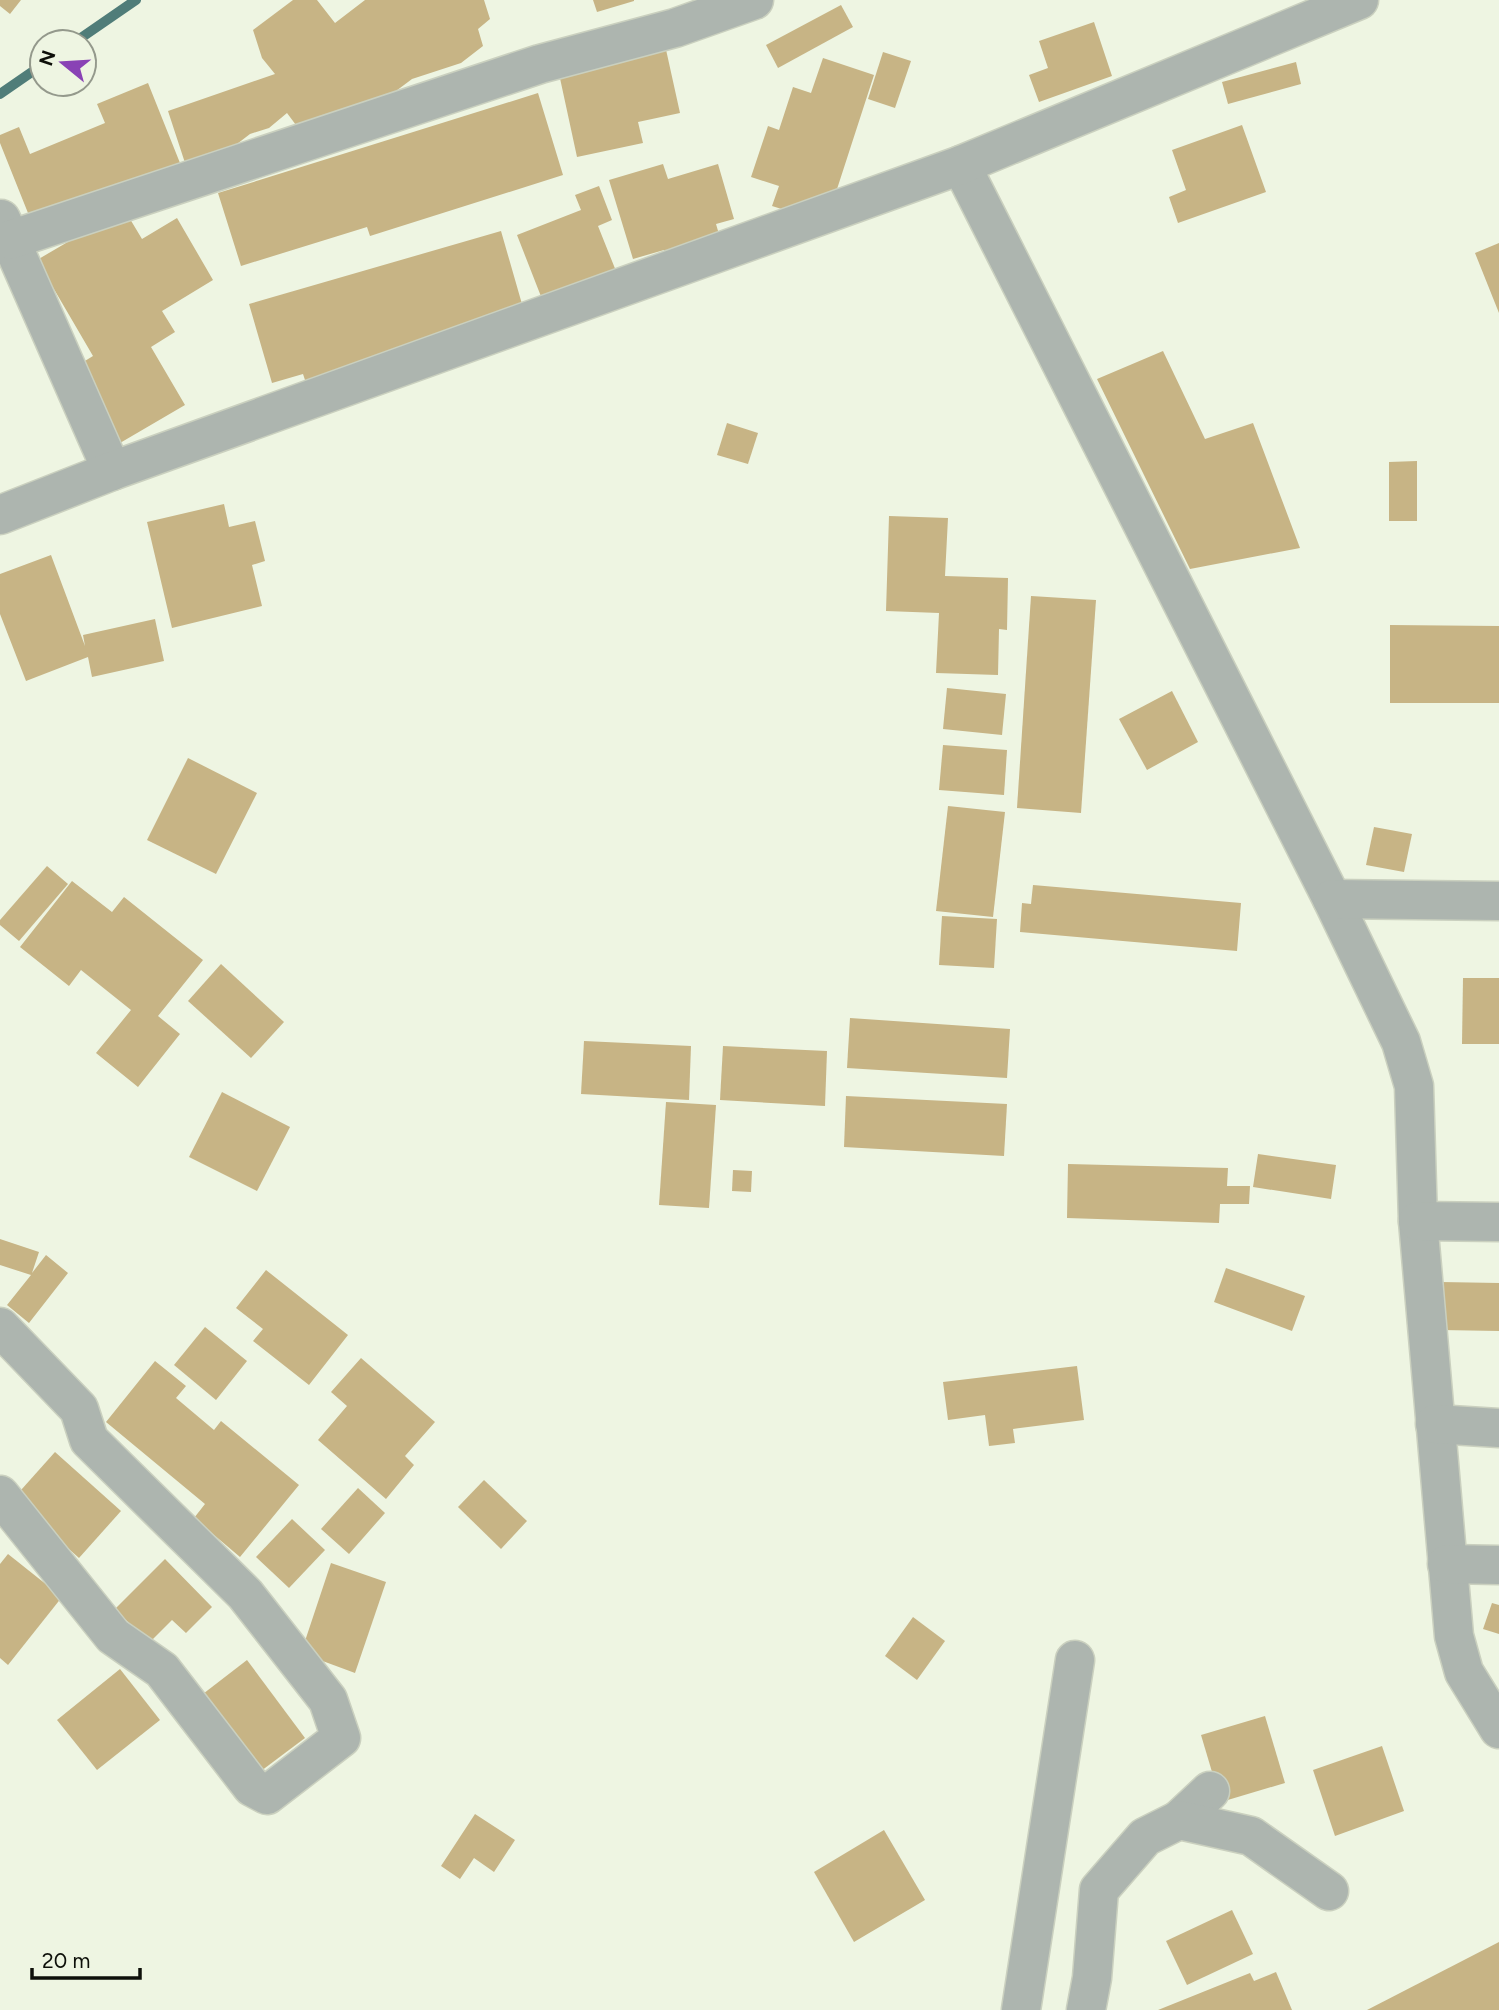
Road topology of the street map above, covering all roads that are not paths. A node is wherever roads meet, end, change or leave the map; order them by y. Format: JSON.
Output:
{"nodes":[{"id":1,"x":754,"y":0,"type":"edge"},
{"id":2,"x":1359,"y":0,"type":"edge"},
{"id":3,"x":961,"y":165,"type":"junction"},
{"id":4,"x":5,"y":228,"type":"edge"},
{"id":5,"x":112,"y":471,"type":"junction"},
{"id":6,"x":0,"y":515,"type":"edge"},
{"id":7,"x":1332,"y":899,"type":"junction"},
{"id":8,"x":1499,"y":901,"type":"edge"},
{"id":9,"x":1418,"y":1221,"type":"junction"},
{"id":10,"x":1499,"y":1222,"type":"edge"},
{"id":11,"x":0,"y":1327,"type":"edge"},
{"id":12,"x":1436,"y":1424,"type":"junction"},
{"id":13,"x":1499,"y":1428,"type":"edge"},
{"id":14,"x":0,"y":1495,"type":"edge"},
{"id":15,"x":1447,"y":1564,"type":"junction"},
{"id":16,"x":1499,"y":1565,"type":"edge"},
{"id":17,"x":1075,"y":1660,"type":"dead end"},
{"id":18,"x":1482,"y":1672,"type":"edge"},
{"id":19,"x":1499,"y":1729,"type":"edge"},
{"id":20,"x":1210,"y":1791,"type":"dead end"},
{"id":21,"x":1179,"y":1820,"type":"junction"},
{"id":22,"x":1329,"y":1891,"type":"dead end"},
{"id":23,"x":1021,"y":2010,"type":"edge"},
{"id":24,"x":1086,"y":2010,"type":"edge"}],
"edges":[{"from":1,"to":4,"type":"street"},
{"from":2,"to":3,"type":"street"},
{"from":3,"to":5,"type":"street"},
{"from":3,"to":7,"type":"street"},
{"from":4,"to":5,"type":"street"},
{"from":5,"to":6,"type":"street"},
{"from":7,"to":8,"type":"street"},
{"from":7,"to":9,"type":"street"},
{"from":9,"to":10,"type":"street"},
{"from":9,"to":12,"type":"street"},
{"from":11,"to":14,"type":"street"},
{"from":12,"to":13,"type":"street"},
{"from":12,"to":15,"type":"street"},
{"from":15,"to":16,"type":"street"},
{"from":15,"to":18,"type":"street"},
{"from":17,"to":23,"type":"street"},
{"from":18,"to":19,"type":"street"},
{"from":20,"to":21,"type":"street"},
{"from":21,"to":22,"type":"street"},
{"from":21,"to":24,"type":"street"}]}
